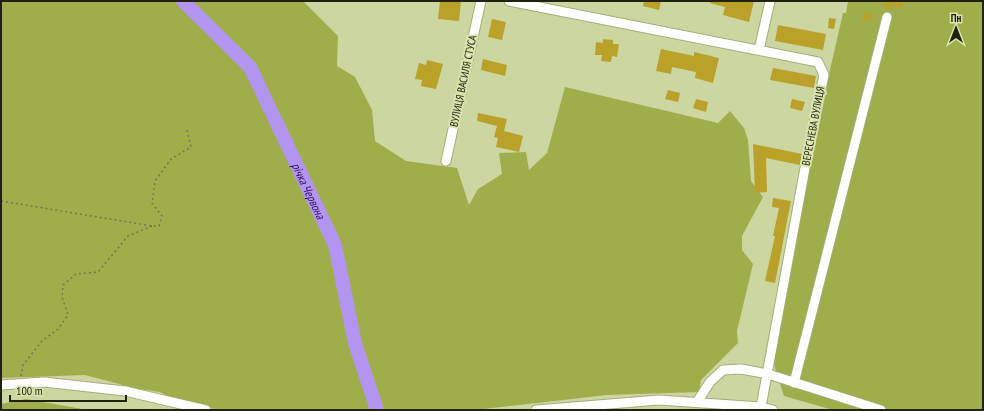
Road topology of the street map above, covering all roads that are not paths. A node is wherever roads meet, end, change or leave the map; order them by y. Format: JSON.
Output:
{"nodes":[{"id":1,"x":481,"y":1,"type":"edge"},
{"id":2,"x":509,"y":1,"type":"edge"},
{"id":3,"x":770,"y":1,"type":"edge"},
{"id":4,"x":887,"y":17,"type":"dead end"},
{"id":5,"x":759,"y":50,"type":"junction"},
{"id":6,"x":446,"y":162,"type":"dead end"},
{"id":7,"x":768,"y":374,"type":"junction"},
{"id":8,"x":794,"y":383,"type":"junction"},
{"id":9,"x":1,"y":385,"type":"edge"},
{"id":10,"x":697,"y":402,"type":"junction"},
{"id":11,"x":761,"y":407,"type":"junction"},
{"id":12,"x":206,"y":410,"type":"edge"},
{"id":13,"x":536,"y":410,"type":"edge"},
{"id":14,"x":773,"y":410,"type":"edge"},
{"id":15,"x":881,"y":410,"type":"edge"}],
"edges":[{"from":1,"to":6,"type":"street","name":"ВУЛИЦЯ ВАСИЛЯ СТУСА"},
{"from":2,"to":5,"type":"street","name":"ВЕРЕСНЕВА ВУЛИЦЯ"},
{"from":3,"to":5,"type":"street"},
{"from":4,"to":8,"type":"street"},
{"from":5,"to":7,"type":"street","name":"ВЕРЕСНЕВА ВУЛИЦЯ"},
{"from":7,"to":8,"type":"street"},
{"from":7,"to":10,"type":"street"},
{"from":7,"to":11,"type":"street","name":"ВЕРЕСНЕВА ВУЛИЦЯ"},
{"from":8,"to":15,"type":"street"},
{"from":9,"to":12,"type":"street"},
{"from":10,"to":11,"type":"street"},
{"from":10,"to":13,"type":"street"},
{"from":11,"to":14,"type":"street"}]}
